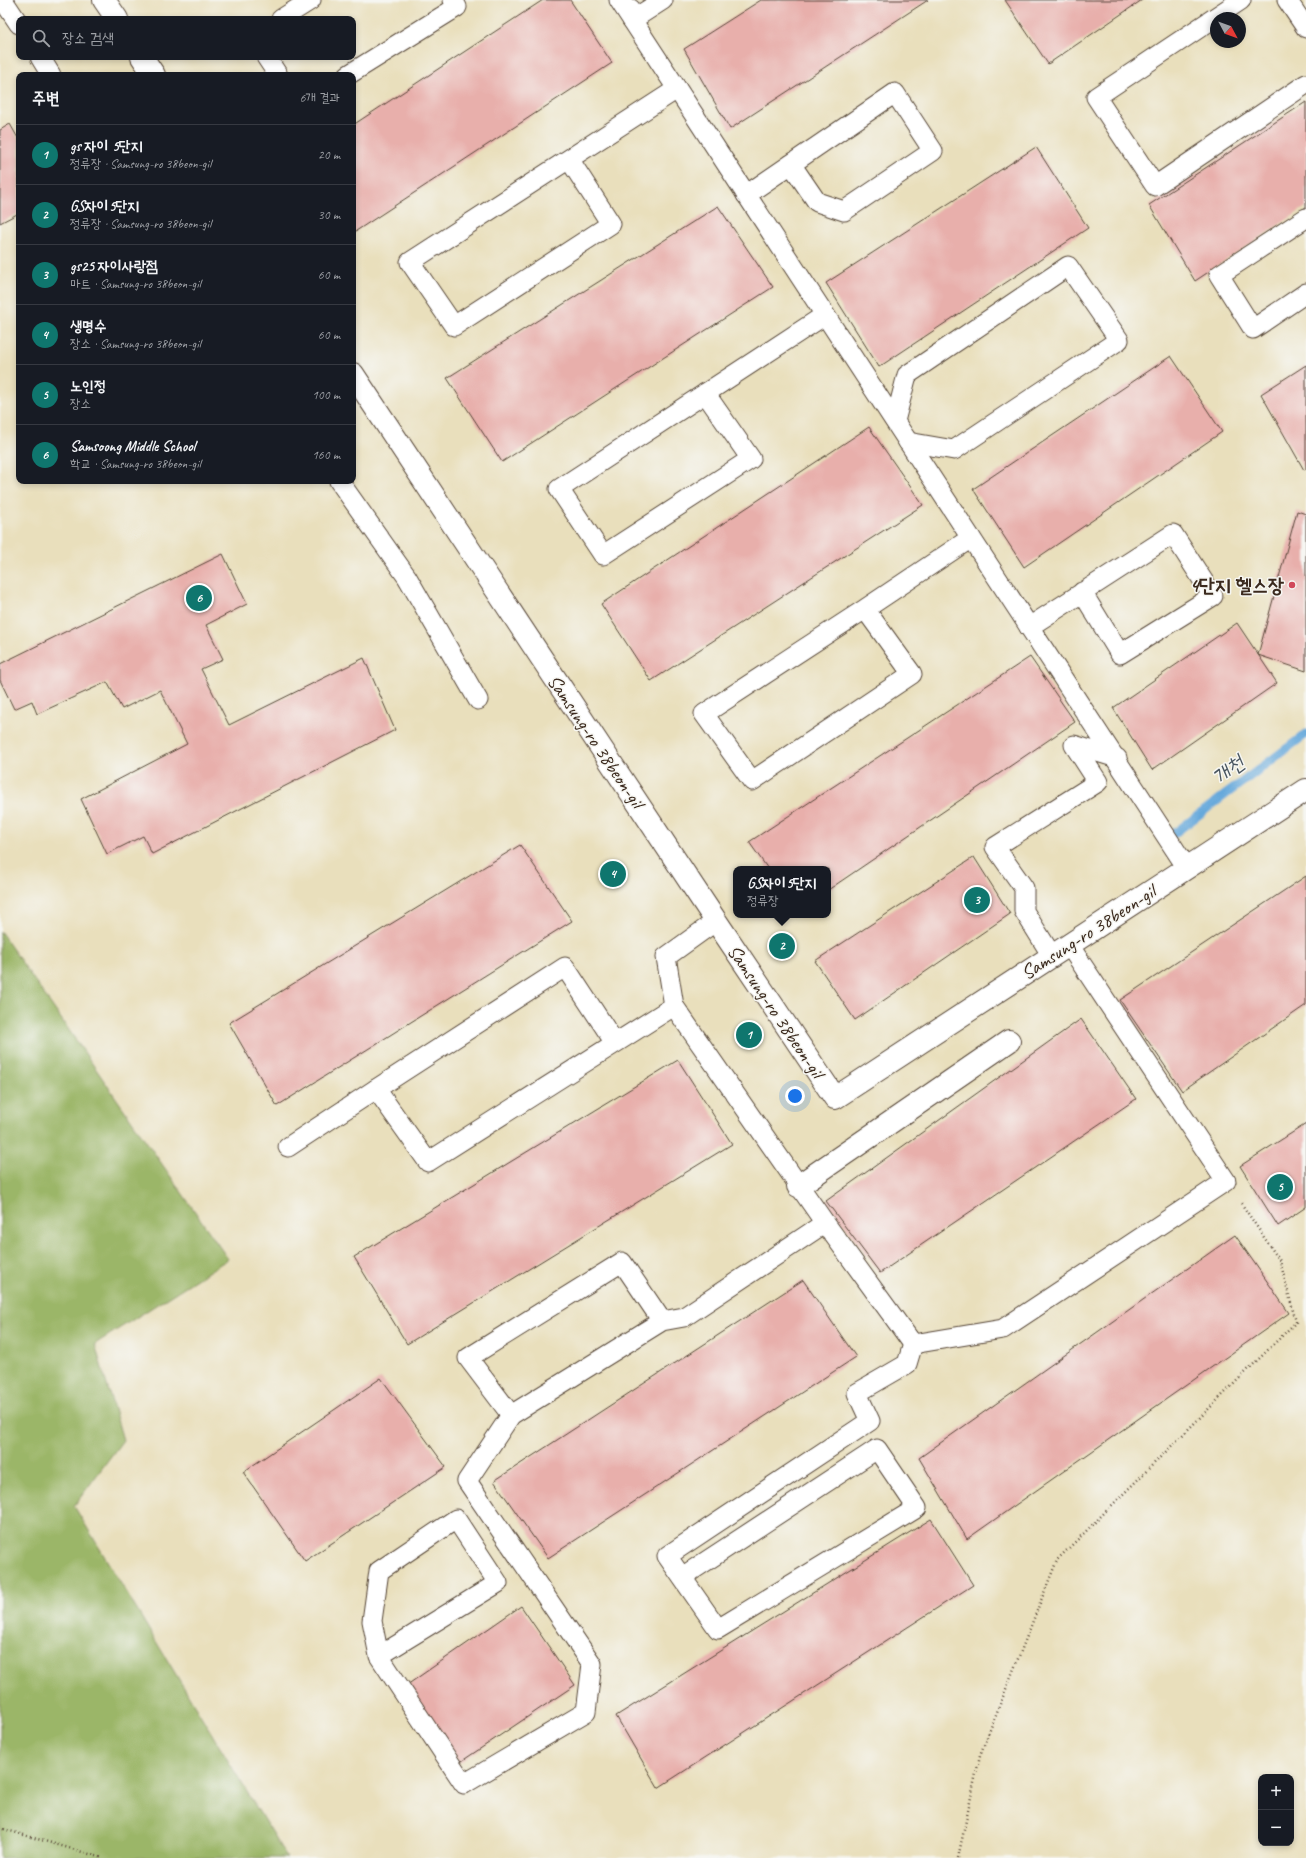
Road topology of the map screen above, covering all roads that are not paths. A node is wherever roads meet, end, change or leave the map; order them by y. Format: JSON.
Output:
{"nodes":[{"id":1,"x":4,"y":0,"type":"edge"},
{"id":2,"x":104,"y":0,"type":"edge"},
{"id":3,"x":311,"y":0,"type":"edge"},
{"id":4,"x":453,"y":0,"type":"edge"},
{"id":5,"x":619,"y":0,"type":"edge"},
{"id":6,"x":630,"y":0,"type":"edge"},
{"id":7,"x":663,"y":0,"type":"edge"},
{"id":8,"x":1241,"y":0,"type":"edge"},
{"id":9,"x":1287,"y":0,"type":"edge"},
{"id":10,"x":115,"y":16,"type":"edge"},
{"id":11,"x":286,"y":16,"type":"edge"},
{"id":12,"x":16,"y":19,"type":"edge"},
{"id":13,"x":632,"y":20,"type":"junction"},
{"id":14,"x":1306,"y":28,"type":"edge"},
{"id":15,"x":42,"y":60,"type":"edge"},
{"id":16,"x":144,"y":60,"type":"edge"},
{"id":17,"x":268,"y":60,"type":"edge"},
{"id":18,"x":49,"y":72,"type":"edge"},
{"id":19,"x":152,"y":72,"type":"edge"},
{"id":20,"x":276,"y":72,"type":"edge"},
{"id":21,"x":353,"y":72,"type":"edge"},
{"id":22,"x":1306,"y":84,"type":"edge"},
{"id":23,"x":677,"y":89,"type":"junction"},
{"id":24,"x":569,"y":159,"type":"junction"},
{"id":25,"x":791,"y":164,"type":"junction"},
{"id":26,"x":746,"y":194,"type":"junction"},
{"id":27,"x":1306,"y":218,"type":"edge"},
{"id":28,"x":1306,"y":293,"type":"edge"},
{"id":29,"x":825,"y":315,"type":"junction"},
{"id":30,"x":356,"y":379,"type":"edge"},
{"id":31,"x":705,"y":393,"type":"junction"},
{"id":32,"x":894,"y":421,"type":"junction"},
{"id":33,"x":908,"y":442,"type":"junction"},
{"id":34,"x":341,"y":484,"type":"edge"},
{"id":35,"x":971,"y":538,"type":"junction"},
{"id":36,"x":1082,"y":592,"type":"junction"},
{"id":37,"x":866,"y":609,"type":"junction"},
{"id":38,"x":1029,"y":627,"type":"junction"},
{"id":39,"x":478,"y":700,"type":"dead end"},
{"id":40,"x":1117,"y":758,"type":"junction"},
{"id":41,"x":1306,"y":790,"type":"edge"},
{"id":42,"x":1187,"y":868,"type":"junction"},
{"id":43,"x":716,"y":921,"type":"junction"},
{"id":44,"x":1061,"y":950,"type":"junction"},
{"id":45,"x":674,"y":1006,"type":"junction"},
{"id":46,"x":1009,"y":1041,"type":"dead end"},
{"id":47,"x":615,"y":1043,"type":"junction"},
{"id":48,"x":376,"y":1089,"type":"junction"},
{"id":49,"x":288,"y":1147,"type":"dead end"},
{"id":50,"x":798,"y":1186,"type":"junction"},
{"id":51,"x":825,"y":1224,"type":"junction"},
{"id":52,"x":662,"y":1321,"type":"junction"},
{"id":53,"x":913,"y":1344,"type":"junction"},
{"id":54,"x":511,"y":1414,"type":"junction"},
{"id":55,"x":682,"y":1577,"type":"junction"},
{"id":56,"x":379,"y":1656,"type":"junction"}],
"edges":[{"from":1,"to":12,"type":"lane"},
{"from":2,"to":10,"type":"street"},
{"from":3,"to":11,"type":"lane"},
{"from":4,"to":21,"type":"lane"},
{"from":5,"to":13,"type":"lane"},
{"from":6,"to":13,"type":"lane"},
{"from":7,"to":13,"type":"lane"},
{"from":8,"to":22,"type":"lane"},
{"from":9,"to":14,"type":"lane"},
{"from":13,"to":23,"type":"lane"},
{"from":15,"to":18,"type":"lane"},
{"from":16,"to":19,"type":"street"},
{"from":17,"to":20,"type":"lane"},
{"from":23,"to":24,"type":"lane"},
{"from":23,"to":26,"type":"lane"},
{"from":24,"to":24,"type":"lane"},
{"from":25,"to":25,"type":"lane"},
{"from":25,"to":26,"type":"lane"},
{"from":26,"to":29,"type":"lane"},
{"from":27,"to":28,"type":"lane"},
{"from":29,"to":31,"type":"lane"},
{"from":29,"to":32,"type":"lane"},
{"from":30,"to":43,"type":"street","name":"Samsung-ro 38beon-gil"},
{"from":31,"to":31,"type":"lane"},
{"from":32,"to":33,"type":"lane"},
{"from":32,"to":33,"type":"lane"},
{"from":33,"to":35,"type":"lane"},
{"from":34,"to":39,"type":"lane"},
{"from":35,"to":37,"type":"lane"},
{"from":35,"to":38,"type":"lane"},
{"from":36,"to":36,"type":"lane"},
{"from":36,"to":38,"type":"lane"},
{"from":37,"to":37,"type":"lane"},
{"from":38,"to":40,"type":"lane"},
{"from":40,"to":42,"type":"lane"},
{"from":40,"to":44,"type":"lane"},
{"from":41,"to":42,"type":"street","name":"Samsung-ro 38beon-gil"},
{"from":42,"to":44,"type":"street","name":"Samsung-ro 38beon-gil"},
{"from":43,"to":44,"type":"street","name":"Samsung-ro 38beon-gil"},
{"from":43,"to":45,"type":"lane"},
{"from":44,"to":53,"type":"lane"},
{"from":45,"to":47,"type":"lane"},
{"from":45,"to":50,"type":"lane"},
{"from":46,"to":50,"type":"street"},
{"from":47,"to":48,"type":"lane"},
{"from":47,"to":48,"type":"lane"},
{"from":48,"to":49,"type":"lane"},
{"from":50,"to":51,"type":"lane"},
{"from":51,"to":52,"type":"lane"},
{"from":51,"to":53,"type":"lane"},
{"from":52,"to":54,"type":"lane"},
{"from":52,"to":54,"type":"lane"},
{"from":53,"to":55,"type":"lane"},
{"from":54,"to":56,"type":"lane"},
{"from":55,"to":55,"type":"lane"},
{"from":56,"to":56,"type":"lane"}]}
